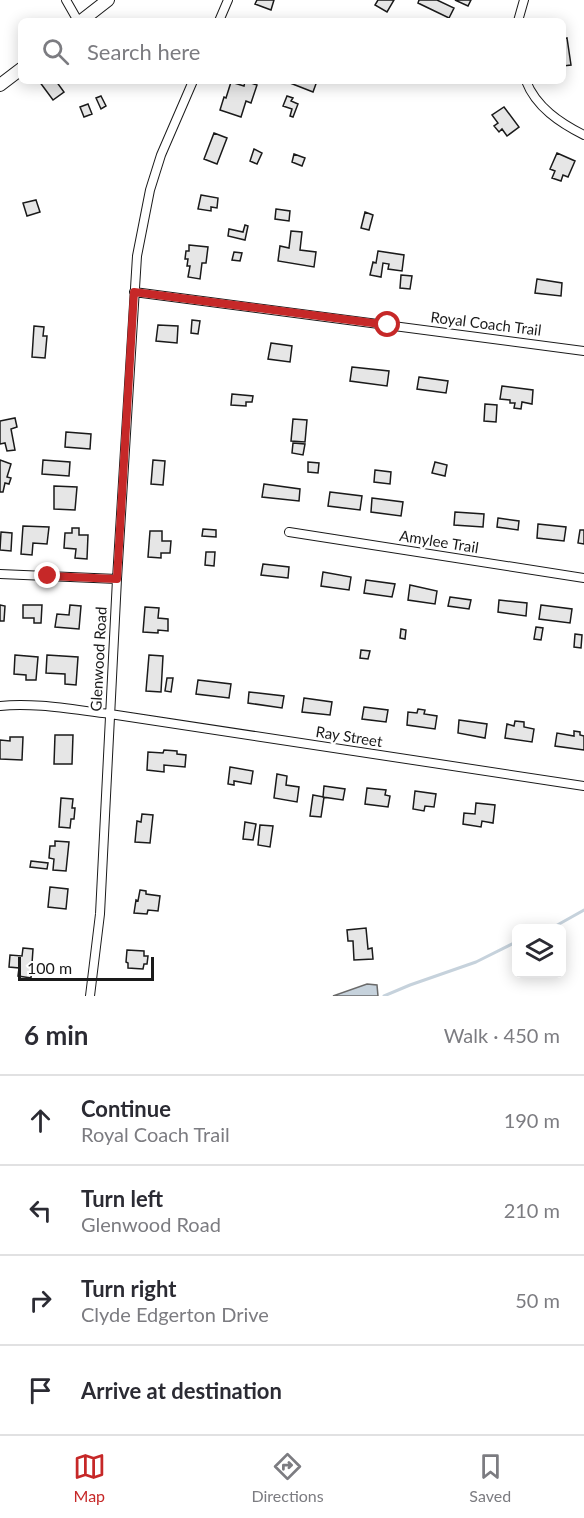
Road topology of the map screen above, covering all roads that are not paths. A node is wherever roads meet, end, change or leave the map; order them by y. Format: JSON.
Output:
{"nodes":[{"id":1,"x":66,"y":0,"type":"edge"},
{"id":2,"x":108,"y":0,"type":"edge"},
{"id":3,"x":228,"y":0,"type":"edge"},
{"id":4,"x":524,"y":0,"type":"edge"},
{"id":5,"x":77,"y":18,"type":"edge"},
{"id":6,"x":83,"y":18,"type":"edge"},
{"id":7,"x":220,"y":18,"type":"edge"},
{"id":8,"x":519,"y":18,"type":"edge"},
{"id":9,"x":18,"y":71,"type":"edge"},
{"id":10,"x":192,"y":84,"type":"edge"},
{"id":11,"x":528,"y":84,"type":"edge"},
{"id":12,"x":0,"y":85,"type":"edge"},
{"id":13,"x":584,"y":135,"type":"edge"},
{"id":14,"x":134,"y":292,"type":"junction"},
{"id":15,"x":584,"y":351,"type":"edge"},
{"id":16,"x":290,"y":532,"type":"dead end"},
{"id":17,"x":0,"y":574,"type":"edge"},
{"id":18,"x":584,"y":578,"type":"edge"},
{"id":19,"x":117,"y":579,"type":"junction"},
{"id":20,"x":0,"y":706,"type":"edge"},
{"id":21,"x":110,"y":714,"type":"junction"},
{"id":22,"x":584,"y":786,"type":"edge"},
{"id":23,"x":90,"y":996,"type":"edge"}],
"edges":[{"from":1,"to":5,"type":"street"},
{"from":2,"to":6,"type":"main road"},
{"from":3,"to":7,"type":"street"},
{"from":4,"to":8,"type":"street"},
{"from":9,"to":12,"type":"main road"},
{"from":10,"to":14,"type":"street","name":"Glenwood Road"},
{"from":11,"to":13,"type":"street"},
{"from":14,"to":15,"type":"street","name":"Royal Coach Trail"},
{"from":14,"to":19,"type":"street","name":"Glenwood Road"},
{"from":16,"to":18,"type":"street","name":"Amylee Trail"},
{"from":17,"to":19,"type":"street"},
{"from":19,"to":21,"type":"street","name":"Glenwood Road"},
{"from":20,"to":21,"type":"street","name":"Ray Street"},
{"from":21,"to":22,"type":"street","name":"Ray Street"},
{"from":21,"to":23,"type":"street","name":"Glenwood Road"}]}
